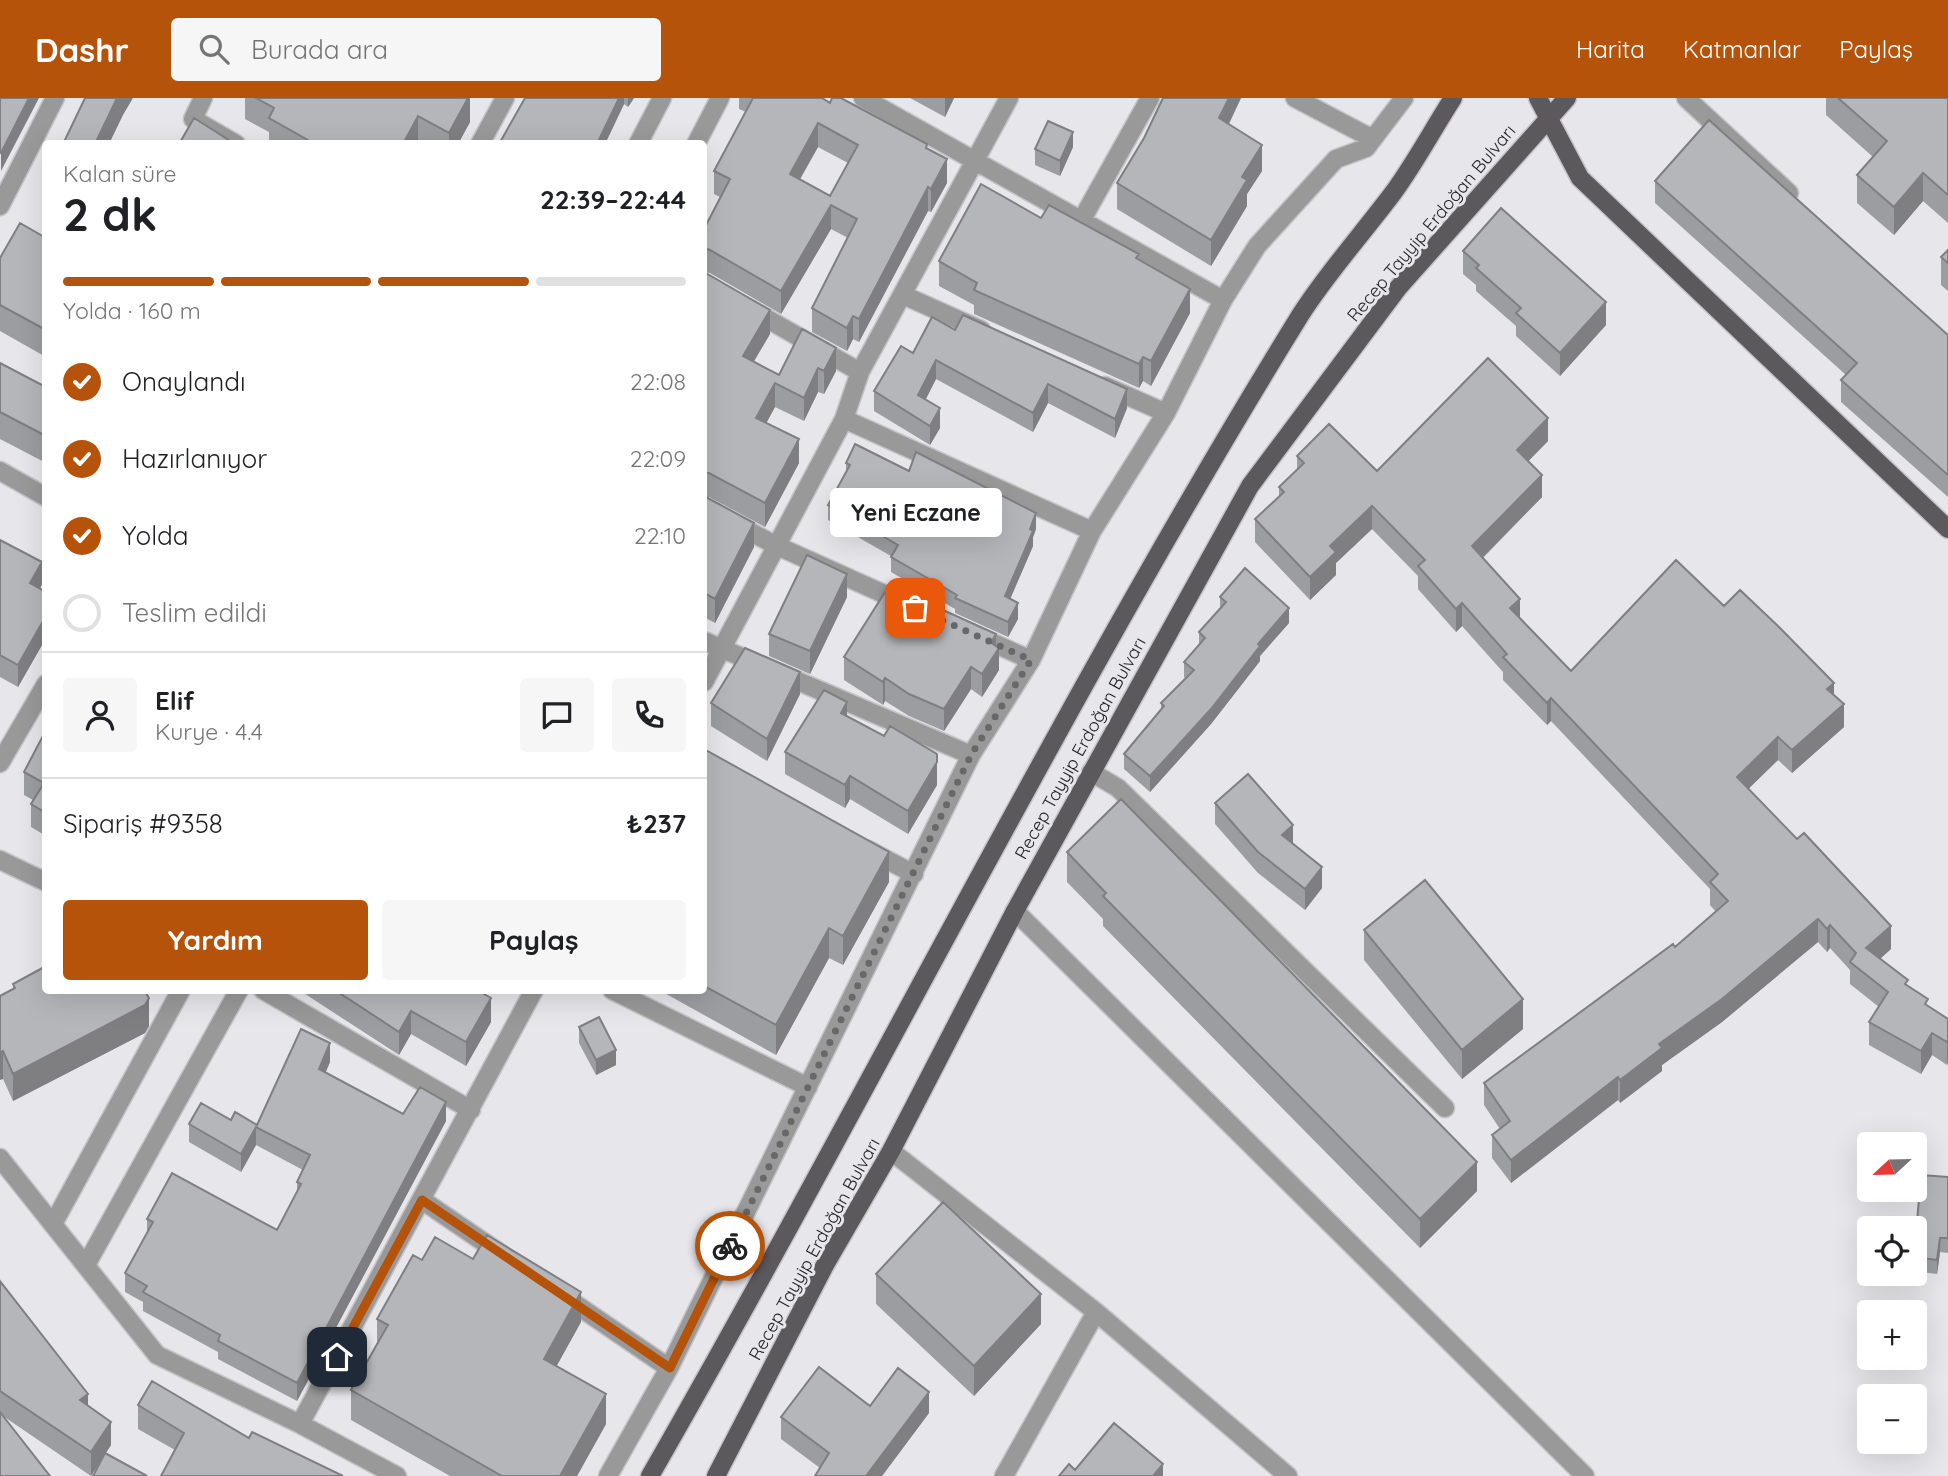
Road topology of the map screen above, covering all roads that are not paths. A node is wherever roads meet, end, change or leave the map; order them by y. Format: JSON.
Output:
{"nodes":[{"id":1,"x":55,"y":98,"type":"edge"},
{"id":2,"x":203,"y":98,"type":"edge"},
{"id":3,"x":662,"y":98,"type":"edge"},
{"id":4,"x":720,"y":98,"type":"edge"},
{"id":5,"x":863,"y":98,"type":"edge"},
{"id":6,"x":1009,"y":98,"type":"edge"},
{"id":7,"x":1150,"y":98,"type":"edge"},
{"id":8,"x":1295,"y":98,"type":"edge"},
{"id":9,"x":1404,"y":98,"type":"edge"},
{"id":10,"x":1453,"y":98,"type":"edge"},
{"id":11,"x":1538,"y":98,"type":"edge"},
{"id":12,"x":1567,"y":98,"type":"edge"},
{"id":13,"x":1686,"y":98,"type":"edge"},
{"id":14,"x":502,"y":99,"type":"edge"},
{"id":15,"x":1549,"y":116,"type":"junction"},
{"id":16,"x":1373,"y":139,"type":"junction"},
{"id":17,"x":229,"y":140,"type":"edge"},
{"id":18,"x":482,"y":140,"type":"edge"},
{"id":19,"x":640,"y":140,"type":"edge"},
{"id":20,"x":698,"y":140,"type":"edge"},
{"id":21,"x":978,"y":160,"type":"junction"},
{"id":22,"x":0,"y":206,"type":"edge"},
{"id":23,"x":1807,"y":209,"type":"edge"},
{"id":24,"x":1081,"y":220,"type":"junction"},
{"id":25,"x":903,"y":295,"type":"junction"},
{"id":26,"x":1223,"y":300,"type":"junction"},
{"id":27,"x":740,"y":303,"type":"edge"},
{"id":28,"x":1003,"y":340,"type":"edge"},
{"id":29,"x":860,"y":372,"type":"junction"},
{"id":30,"x":1091,"y":379,"type":"edge"},
{"id":31,"x":1166,"y":413,"type":"junction"},
{"id":32,"x":844,"y":419,"type":"junction"},
{"id":33,"x":0,"y":471,"type":"edge"},
{"id":34,"x":42,"y":495,"type":"edge"},
{"id":35,"x":707,"y":509,"type":"edge"},
{"id":36,"x":1948,"y":529,"type":"edge"},
{"id":37,"x":1092,"y":531,"type":"junction"},
{"id":38,"x":775,"y":545,"type":"junction"},
{"id":39,"x":707,"y":642,"type":"edge"},
{"id":40,"x":721,"y":649,"type":"junction"},
{"id":41,"x":1031,"y":660,"type":"junction"},
{"id":42,"x":707,"y":676,"type":"edge"},
{"id":43,"x":42,"y":691,"type":"edge"},
{"id":44,"x":971,"y":755,"type":"junction"},
{"id":45,"x":0,"y":763,"type":"edge"},
{"id":46,"x":1091,"y":772,"type":"junction"},
{"id":47,"x":852,"y":842,"type":"edge"},
{"id":48,"x":0,"y":860,"type":"edge"},
{"id":49,"x":914,"y":874,"type":"junction"},
{"id":50,"x":42,"y":880,"type":"edge"},
{"id":51,"x":1015,"y":911,"type":"junction"},
{"id":52,"x":179,"y":994,"type":"edge"},
{"id":53,"x":237,"y":994,"type":"edge"},
{"id":54,"x":270,"y":994,"type":"edge"},
{"id":55,"x":532,"y":994,"type":"edge"},
{"id":56,"x":619,"y":994,"type":"edge"},
{"id":57,"x":808,"y":1087,"type":"junction"},
{"id":58,"x":1446,"y":1108,"type":"dead end"},
{"id":59,"x":471,"y":1110,"type":"junction"},
{"id":60,"x":891,"y":1151,"type":"junction"},
{"id":61,"x":0,"y":1158,"type":"edge"},
{"id":62,"x":422,"y":1200,"type":"junction"},
{"id":63,"x":53,"y":1224,"type":"junction"},
{"id":64,"x":512,"y":1261,"type":"edge"},
{"id":65,"x":86,"y":1265,"type":"junction"},
{"id":66,"x":546,"y":1284,"type":"edge"},
{"id":67,"x":1096,"y":1312,"type":"junction"},
{"id":68,"x":670,"y":1368,"type":"junction"},
{"id":69,"x":300,"y":1424,"type":"junction"},
{"id":70,"x":397,"y":1476,"type":"edge"},
{"id":71,"x":608,"y":1476,"type":"edge"},
{"id":72,"x":650,"y":1476,"type":"edge"},
{"id":73,"x":716,"y":1476,"type":"edge"},
{"id":74,"x":1004,"y":1476,"type":"edge"},
{"id":75,"x":1287,"y":1476,"type":"edge"},
{"id":76,"x":1585,"y":1476,"type":"edge"}],
"edges":[{"from":1,"to":22,"type":"street"},
{"from":2,"to":17,"type":"street"},
{"from":3,"to":19,"type":"street"},
{"from":4,"to":20,"type":"street"},
{"from":5,"to":21,"type":"street"},
{"from":6,"to":21,"type":"street"},
{"from":7,"to":24,"type":"street"},
{"from":8,"to":16,"type":"street"},
{"from":9,"to":16,"type":"street"},
{"from":10,"to":72,"type":"main road","name":"Recep Tayyip Erdoğan Bulvarı"},
{"from":11,"to":15,"type":"main road"},
{"from":12,"to":15,"type":"main road","name":"Recep Tayyip Erdoğan Bulvarı"},
{"from":13,"to":23,"type":"street"},
{"from":14,"to":18,"type":"street"},
{"from":15,"to":36,"type":"main road"},
{"from":15,"to":46,"type":"main road","name":"Recep Tayyip Erdoğan Bulvarı"},
{"from":16,"to":26,"type":"street"},
{"from":21,"to":24,"type":"street"},
{"from":21,"to":25,"type":"street"},
{"from":24,"to":26,"type":"street"},
{"from":25,"to":28,"type":"street"},
{"from":25,"to":29,"type":"street"},
{"from":26,"to":31,"type":"street"},
{"from":27,"to":29,"type":"street"},
{"from":29,"to":32,"type":"street"},
{"from":30,"to":31,"type":"street"},
{"from":31,"to":37,"type":"street"},
{"from":32,"to":37,"type":"street"},
{"from":32,"to":38,"type":"street"},
{"from":33,"to":34,"type":"street"},
{"from":35,"to":38,"type":"street"},
{"from":37,"to":41,"type":"street"},
{"from":38,"to":40,"type":"street"},
{"from":38,"to":41,"type":"street"},
{"from":39,"to":40,"type":"street"},
{"from":40,"to":42,"type":"street"},
{"from":40,"to":44,"type":"street"},
{"from":41,"to":44,"type":"street"},
{"from":43,"to":45,"type":"street"},
{"from":44,"to":49,"type":"street"},
{"from":46,"to":51,"type":"main road","name":"Recep Tayyip Erdoğan Bulvarı"},
{"from":46,"to":58,"type":"street"},
{"from":47,"to":49,"type":"street"},
{"from":48,"to":50,"type":"street"},
{"from":49,"to":57,"type":"street"},
{"from":51,"to":60,"type":"main road","name":"Recep Tayyip Erdoğan Bulvarı"},
{"from":51,"to":76,"type":"street"},
{"from":52,"to":63,"type":"street"},
{"from":53,"to":65,"type":"street"},
{"from":54,"to":59,"type":"street"},
{"from":55,"to":59,"type":"street"},
{"from":56,"to":57,"type":"street"},
{"from":57,"to":68,"type":"street"},
{"from":59,"to":62,"type":"street"},
{"from":60,"to":67,"type":"street"},
{"from":60,"to":73,"type":"main road","name":"Recep Tayyip Erdoğan Bulvarı"},
{"from":61,"to":63,"type":"street"},
{"from":62,"to":64,"type":"street"},
{"from":62,"to":69,"type":"street"},
{"from":63,"to":65,"type":"street"},
{"from":65,"to":69,"type":"street"},
{"from":66,"to":68,"type":"street"},
{"from":67,"to":74,"type":"street"},
{"from":67,"to":75,"type":"street"},
{"from":68,"to":71,"type":"street"},
{"from":69,"to":70,"type":"street"}]}
